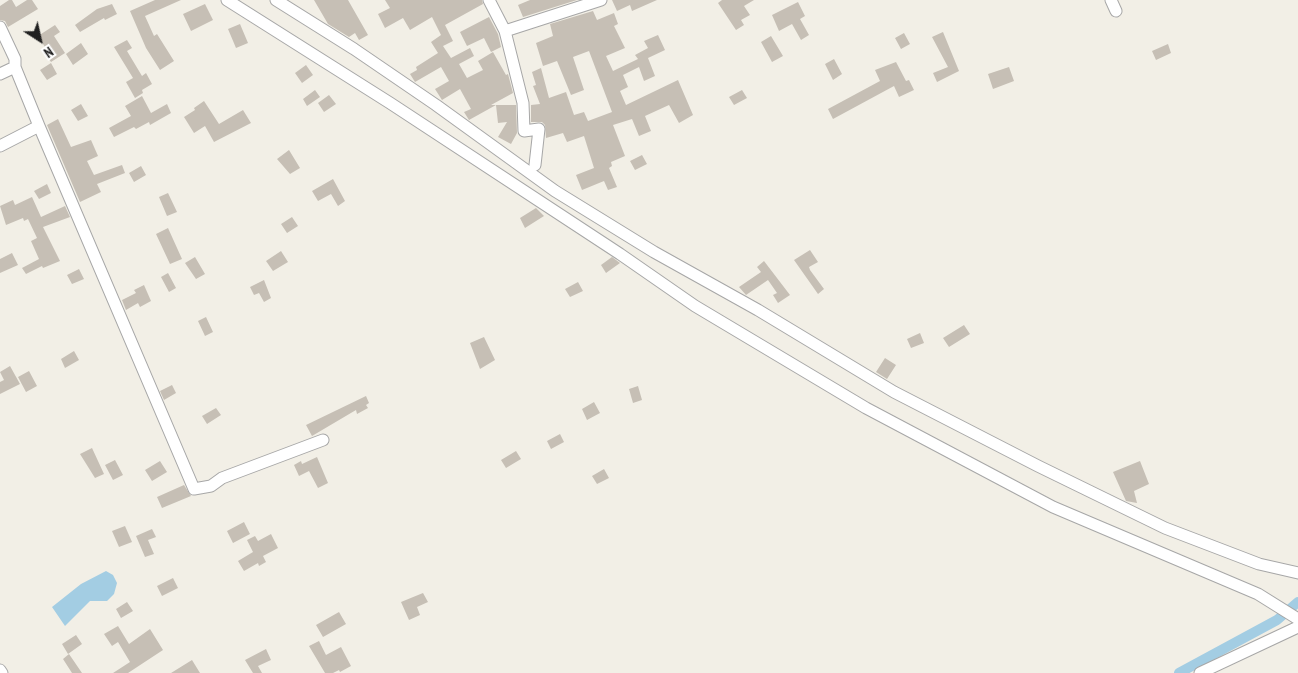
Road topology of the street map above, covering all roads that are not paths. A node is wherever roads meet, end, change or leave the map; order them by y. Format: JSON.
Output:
{"nodes":[{"id":1,"x":227,"y":0,"type":"edge"},
{"id":2,"x":276,"y":0,"type":"edge"},
{"id":3,"x":489,"y":0,"type":"edge"},
{"id":4,"x":601,"y":0,"type":"edge"},
{"id":5,"x":0,"y":27,"type":"edge"},
{"id":6,"x":505,"y":31,"type":"junction"},
{"id":7,"x":15,"y":66,"type":"junction"},
{"id":8,"x":0,"y":74,"type":"edge"},
{"id":9,"x":39,"y":126,"type":"junction"},
{"id":10,"x":0,"y":146,"type":"edge"},
{"id":11,"x":535,"y":165,"type":"dead end"},
{"id":12,"x":323,"y":440,"type":"dead end"},
{"id":13,"x":1298,"y":573,"type":"edge"},
{"id":14,"x":1298,"y":619,"type":"edge"},
{"id":15,"x":1298,"y":627,"type":"edge"},
{"id":16,"x":1200,"y":673,"type":"edge"}],
"edges":[{"from":1,"to":14,"type":"street"},
{"from":2,"to":13,"type":"street"},
{"from":3,"to":6,"type":"street"},
{"from":4,"to":6,"type":"street"},
{"from":5,"to":7,"type":"street"},
{"from":6,"to":11,"type":"street"},
{"from":7,"to":8,"type":"street"},
{"from":7,"to":9,"type":"street"},
{"from":9,"to":10,"type":"street"},
{"from":9,"to":12,"type":"street"},
{"from":15,"to":16,"type":"street"}]}
